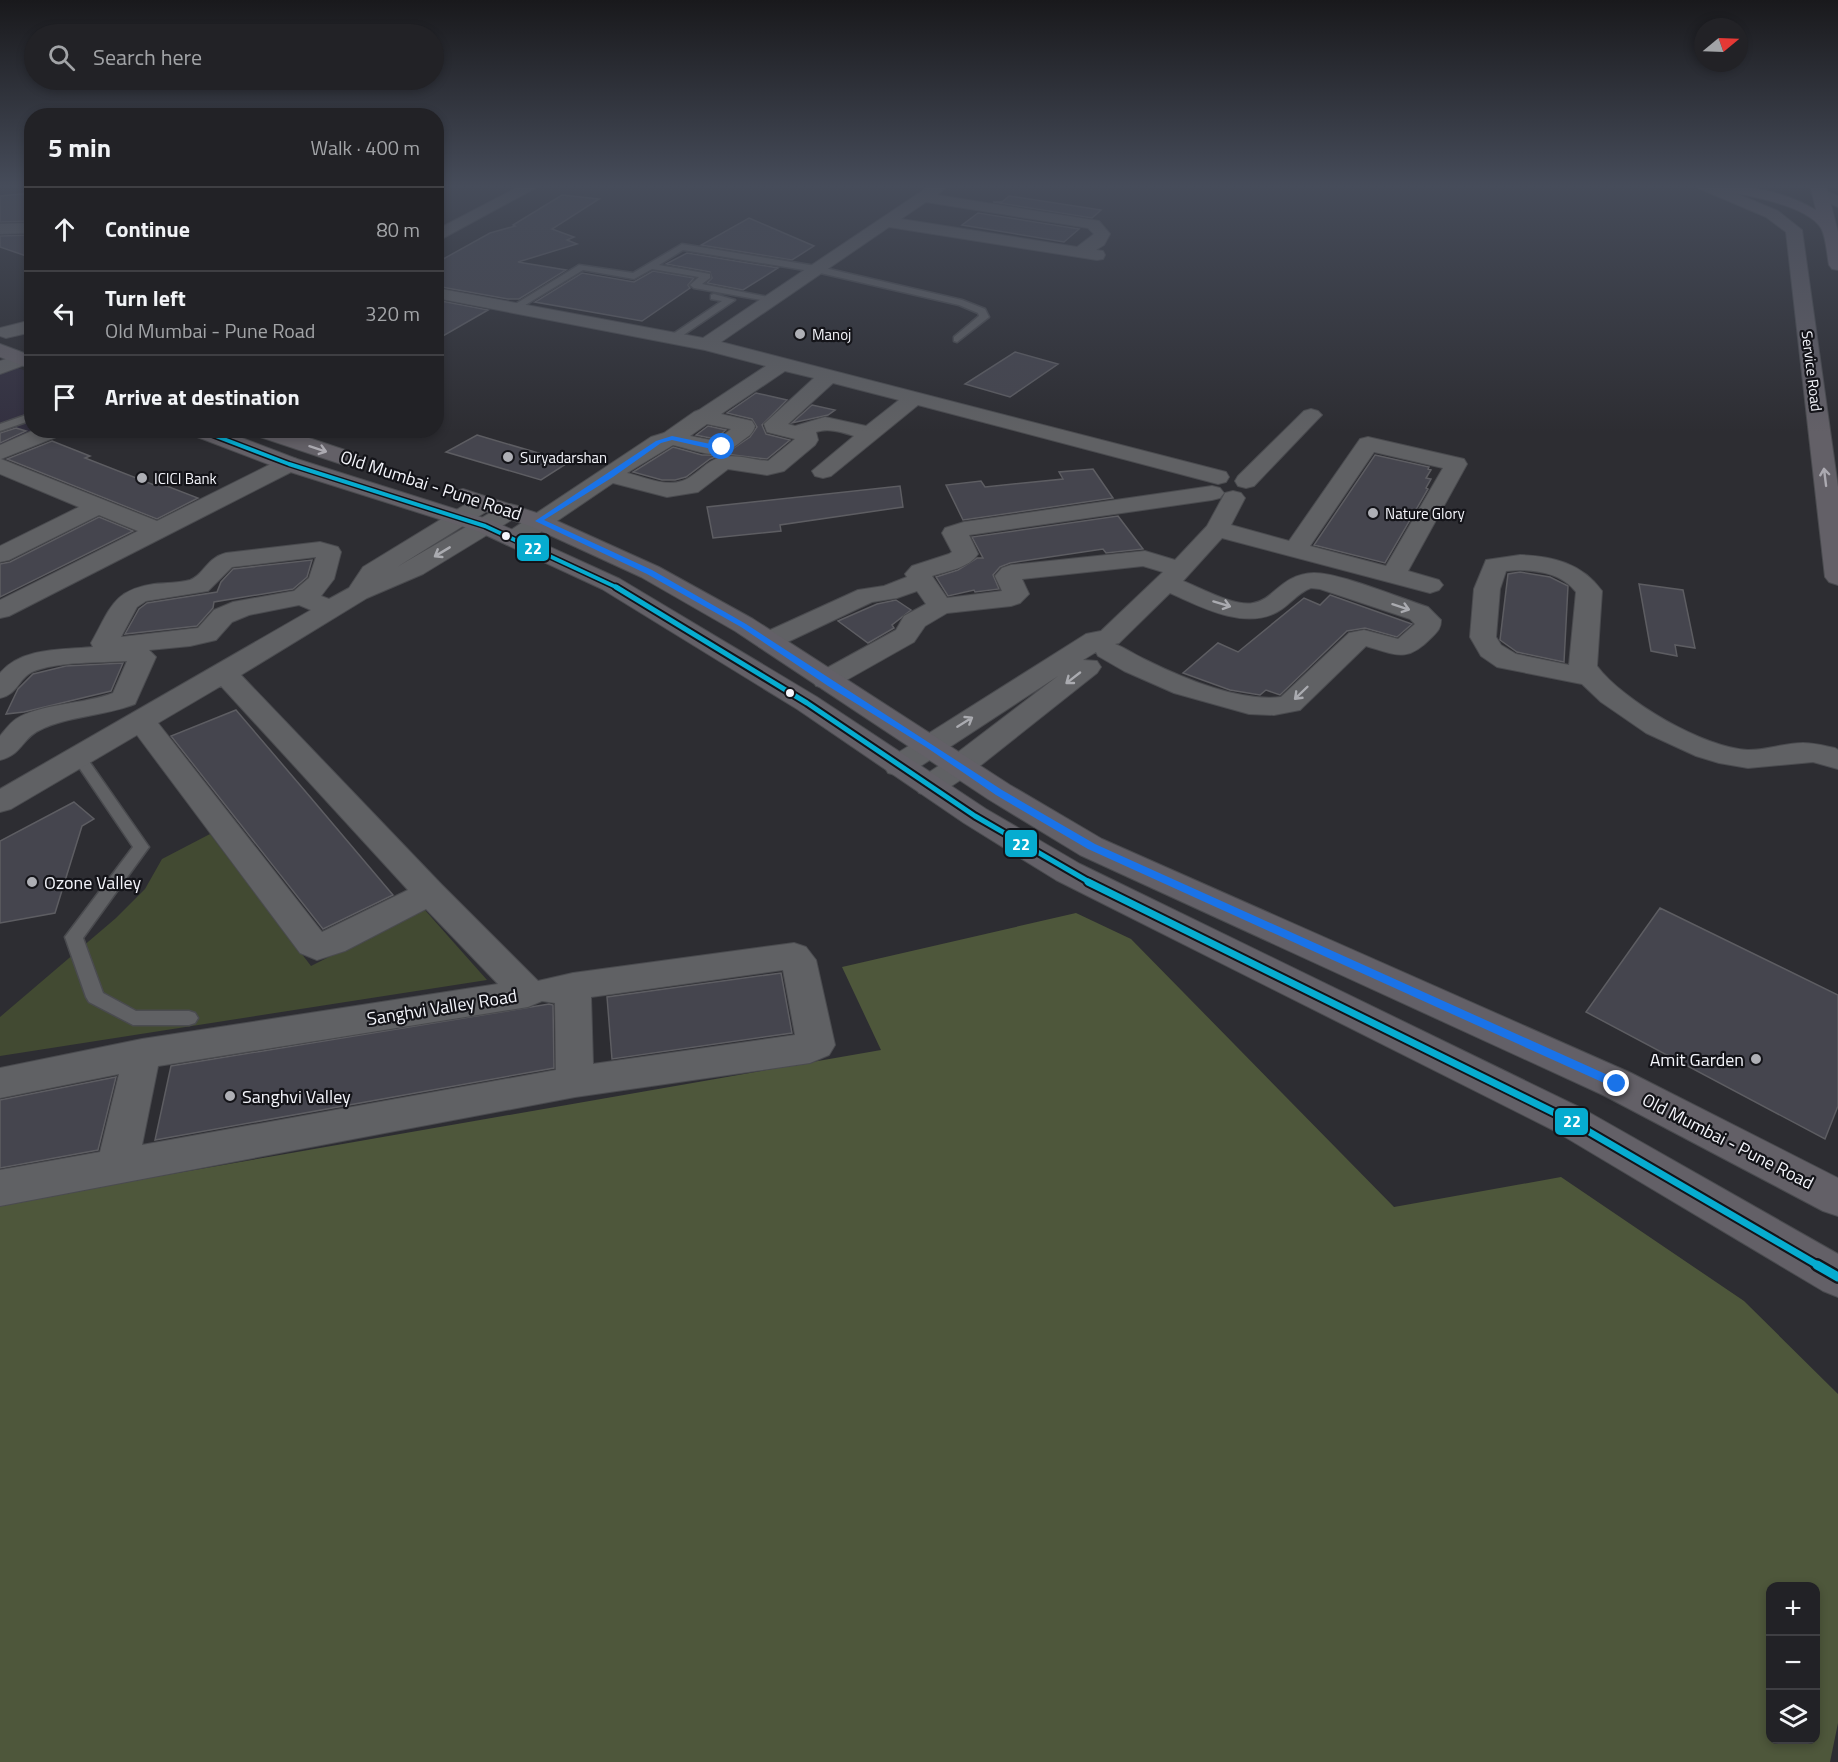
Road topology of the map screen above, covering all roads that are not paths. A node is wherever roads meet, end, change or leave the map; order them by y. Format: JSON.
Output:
{"nodes":[{"id":1,"x":582,"y":267,"type":"edge"},
{"id":2,"x":583,"y":267,"type":"edge"},
{"id":3,"x":649,"y":267,"type":"edge"},
{"id":4,"x":658,"y":267,"type":"edge"},
{"id":5,"x":805,"y":267,"type":"edge"},
{"id":6,"x":819,"y":267,"type":"edge"},
{"id":7,"x":1799,"y":267,"type":"edge"},
{"id":8,"x":816,"y":269,"type":"junction"},
{"id":9,"x":693,"y":285,"type":"junction"},
{"id":10,"x":444,"y":295,"type":"edge"},
{"id":11,"x":773,"y":299,"type":"junction"},
{"id":12,"x":514,"y":308,"type":"junction"},
{"id":13,"x":24,"y":329,"type":"edge"},
{"id":14,"x":2,"y":337,"type":"edge"},
{"id":15,"x":673,"y":338,"type":"junction"},
{"id":16,"x":957,"y":339,"type":"dead end"},
{"id":17,"x":705,"y":344,"type":"junction"},
{"id":18,"x":24,"y":352,"type":"edge"},
{"id":19,"x":24,"y":357,"type":"edge"},
{"id":20,"x":783,"y":363,"type":"junction"},
{"id":21,"x":0,"y":368,"type":"edge"},
{"id":22,"x":830,"y":375,"type":"junction"},
{"id":23,"x":915,"y":398,"type":"junction"},
{"id":24,"x":1311,"y":415,"type":"dead end"},
{"id":25,"x":702,"y":417,"type":"junction"},
{"id":26,"x":24,"y":419,"type":"edge"},
{"id":27,"x":0,"y":428,"type":"edge"},
{"id":28,"x":797,"y":433,"type":"junction"},
{"id":29,"x":870,"y":434,"type":"junction"},
{"id":30,"x":35,"y":438,"type":"edge"},
{"id":31,"x":221,"y":438,"type":"edge"},
{"id":32,"x":283,"y":438,"type":"edge"},
{"id":33,"x":672,"y":438,"type":"junction"},
{"id":34,"x":0,"y":453,"type":"edge"},
{"id":35,"x":289,"y":464,"type":"junction"},
{"id":36,"x":823,"y":471,"type":"dead end"},
{"id":37,"x":611,"y":476,"type":"junction"},
{"id":38,"x":1,"y":482,"type":"edge"},
{"id":39,"x":1227,"y":487,"type":"junction"},
{"id":40,"x":99,"y":506,"type":"junction"},
{"id":41,"x":485,"y":514,"type":"junction"},
{"id":42,"x":77,"y":517,"type":"junction"},
{"id":43,"x":461,"y":518,"type":"junction"},
{"id":44,"x":538,"y":521,"type":"junction"},
{"id":45,"x":1217,"y":529,"type":"junction"},
{"id":46,"x":157,"y":530,"type":"junction"},
{"id":47,"x":514,"y":539,"type":"junction"},
{"id":48,"x":134,"y":542,"type":"junction"},
{"id":49,"x":1295,"y":550,"type":"junction"},
{"id":50,"x":0,"y":555,"type":"edge"},
{"id":51,"x":1393,"y":575,"type":"junction"},
{"id":52,"x":1173,"y":576,"type":"junction"},
{"id":53,"x":1838,"y":577,"type":"edge"},
{"id":54,"x":922,"y":580,"type":"junction"},
{"id":55,"x":1431,"y":585,"type":"dead end"},
{"id":56,"x":358,"y":593,"type":"junction"},
{"id":57,"x":302,"y":597,"type":"junction"},
{"id":58,"x":943,"y":605,"type":"junction"},
{"id":59,"x":330,"y":609,"type":"junction"},
{"id":60,"x":0,"y":610,"type":"edge"},
{"id":61,"x":768,"y":641,"type":"junction"},
{"id":62,"x":1109,"y":643,"type":"junction"},
{"id":63,"x":224,"y":674,"type":"junction"},
{"id":64,"x":1588,"y":677,"type":"junction"},
{"id":65,"x":826,"y":680,"type":"junction"},
{"id":66,"x":0,"y":690,"type":"edge"},
{"id":67,"x":140,"y":711,"type":"junction"},
{"id":68,"x":929,"y":745,"type":"junction"},
{"id":69,"x":0,"y":751,"type":"edge"},
{"id":70,"x":79,"y":757,"type":"junction"},
{"id":71,"x":1838,"y":760,"type":"edge"},
{"id":72,"x":899,"y":766,"type":"junction"},
{"id":73,"x":960,"y":766,"type":"junction"},
{"id":74,"x":930,"y":786,"type":"junction"},
{"id":75,"x":0,"y":802,"type":"edge"},
{"id":76,"x":430,"y":893,"type":"junction"},
{"id":77,"x":573,"y":986,"type":"junction"},
{"id":78,"x":528,"y":993,"type":"junction"},
{"id":79,"x":189,"y":1018,"type":"dead end"},
{"id":80,"x":142,"y":1054,"type":"junction"},
{"id":81,"x":575,"y":1082,"type":"junction"},
{"id":82,"x":0,"y":1083,"type":"edge"},
{"id":83,"x":117,"y":1167,"type":"junction"},
{"id":84,"x":0,"y":1188,"type":"edge"},
{"id":85,"x":1838,"y":1198,"type":"edge"},
{"id":86,"x":1838,"y":1277,"type":"edge"}],
"edges":[{"from":1,"to":12,"type":"lane"},
{"from":2,"to":3,"type":"lane"},
{"from":4,"to":9,"type":"lane"},
{"from":5,"to":8,"type":"lane"},
{"from":6,"to":8,"type":"street"},
{"from":53,"to":7,"type":"main road","name":"Service Road","one_way":true},
{"from":8,"to":11,"type":"street"},
{"from":8,"to":16,"type":"lane"},
{"from":9,"to":11,"type":"lane"},
{"from":9,"to":15,"type":"lane"},
{"from":10,"to":12,"type":"street"},
{"from":11,"to":17,"type":"street"},
{"from":12,"to":15,"type":"street"},
{"from":13,"to":14,"type":"street"},
{"from":14,"to":18,"type":"main road"},
{"from":15,"to":17,"type":"street"},
{"from":17,"to":20,"type":"street"},
{"from":19,"to":21,"type":"street"},
{"from":20,"to":22,"type":"street"},
{"from":20,"to":25,"type":"street"},
{"from":22,"to":23,"type":"street"},
{"from":22,"to":28,"type":"street"},
{"from":23,"to":29,"type":"street"},
{"from":23,"to":39,"type":"street"},
{"from":24,"to":39,"type":"street"},
{"from":25,"to":33,"type":"street"},
{"from":25,"to":33,"type":"street"},
{"from":26,"to":27,"type":"lane"},
{"from":28,"to":29,"type":"street"},
{"from":28,"to":37,"type":"street"},
{"from":29,"to":36,"type":"street"},
{"from":30,"to":34,"type":"street"},
{"from":31,"to":35,"type":"main road","name":"Old Mumbai - Pune Road"},
{"from":32,"to":41,"type":"main road","name":"Old Mumbai - Pune Road","one_way":true},
{"from":33,"to":37,"type":"street"},
{"from":35,"to":43,"type":"main road","name":"Old Mumbai - Pune Road"},
{"from":35,"to":46,"type":"street"},
{"from":37,"to":44,"type":"street"},
{"from":38,"to":40,"type":"street"},
{"from":39,"to":45,"type":"street"},
{"from":39,"to":54,"type":"street"},
{"from":40,"to":42,"type":"street"},
{"from":40,"to":46,"type":"street"},
{"from":41,"to":43,"type":"main road","name":"Old Mumbai - Pune Road"},
{"from":41,"to":44,"type":"main road","name":"Old Mumbai - Pune Road"},
{"from":41,"to":47,"type":"main road","name":"Old Mumbai - Pune Road"},
{"from":41,"to":56,"type":"street","one_way":true},
{"from":42,"to":48,"type":"street"},
{"from":42,"to":50,"type":"street"},
{"from":43,"to":56,"type":"street"},
{"from":44,"to":47,"type":"street"},
{"from":44,"to":61,"type":"main road","name":"Old Mumbai - Pune Road"},
{"from":45,"to":49,"type":"street"},
{"from":45,"to":52,"type":"street"},
{"from":46,"to":48,"type":"street"},
{"from":47,"to":72,"type":"main road","name":"Old Mumbai - Pune Road"},
{"from":48,"to":60,"type":"street"},
{"from":49,"to":51,"type":"street"},
{"from":49,"to":51,"type":"street"},
{"from":51,"to":55,"type":"street"},
{"from":52,"to":58,"type":"street"},
{"from":52,"to":62,"type":"street"},
{"from":52,"to":62,"type":"street","one_way":true},
{"from":54,"to":58,"type":"street"},
{"from":54,"to":61,"type":"street"},
{"from":56,"to":59,"type":"street"},
{"from":57,"to":57,"type":"street"},
{"from":57,"to":59,"type":"street"},
{"from":58,"to":65,"type":"street"},
{"from":59,"to":63,"type":"street"},
{"from":61,"to":65,"type":"main road","name":"Old Mumbai - Pune Road"},
{"from":68,"to":62,"type":"street","one_way":true},
{"from":62,"to":73,"type":"street","one_way":true},
{"from":63,"to":67,"type":"street"},
{"from":63,"to":76,"type":"street","name":"Sanghvi Valley Road"},
{"from":64,"to":64,"type":"street"},
{"from":64,"to":71,"type":"street"},
{"from":65,"to":68,"type":"main road","name":"Old Mumbai - Pune Road"},
{"from":66,"to":67,"type":"street"},
{"from":67,"to":69,"type":"street"},
{"from":67,"to":70,"type":"street"},
{"from":67,"to":76,"type":"street"},
{"from":68,"to":72,"type":"street"},
{"from":68,"to":73,"type":"main road","name":"Old Mumbai - Pune Road"},
{"from":70,"to":75,"type":"street"},
{"from":70,"to":79,"type":"lane"},
{"from":72,"to":74,"type":"main road","name":"Old Mumbai - Pune Road"},
{"from":73,"to":74,"type":"street"},
{"from":73,"to":85,"type":"main road","name":"Old Mumbai - Pune Road"},
{"from":74,"to":86,"type":"main road","name":"Old Mumbai - Pune Road"},
{"from":76,"to":78,"type":"street","name":"Sanghvi Valley Road"},
{"from":77,"to":78,"type":"street"},
{"from":77,"to":81,"type":"street"},
{"from":77,"to":81,"type":"street"},
{"from":78,"to":80,"type":"street","name":"Sanghvi Valley Road"},
{"from":80,"to":82,"type":"street","name":"Sanghvi Valley Road"},
{"from":80,"to":83,"type":"street"},
{"from":81,"to":83,"type":"street"},
{"from":83,"to":84,"type":"street"}]}
